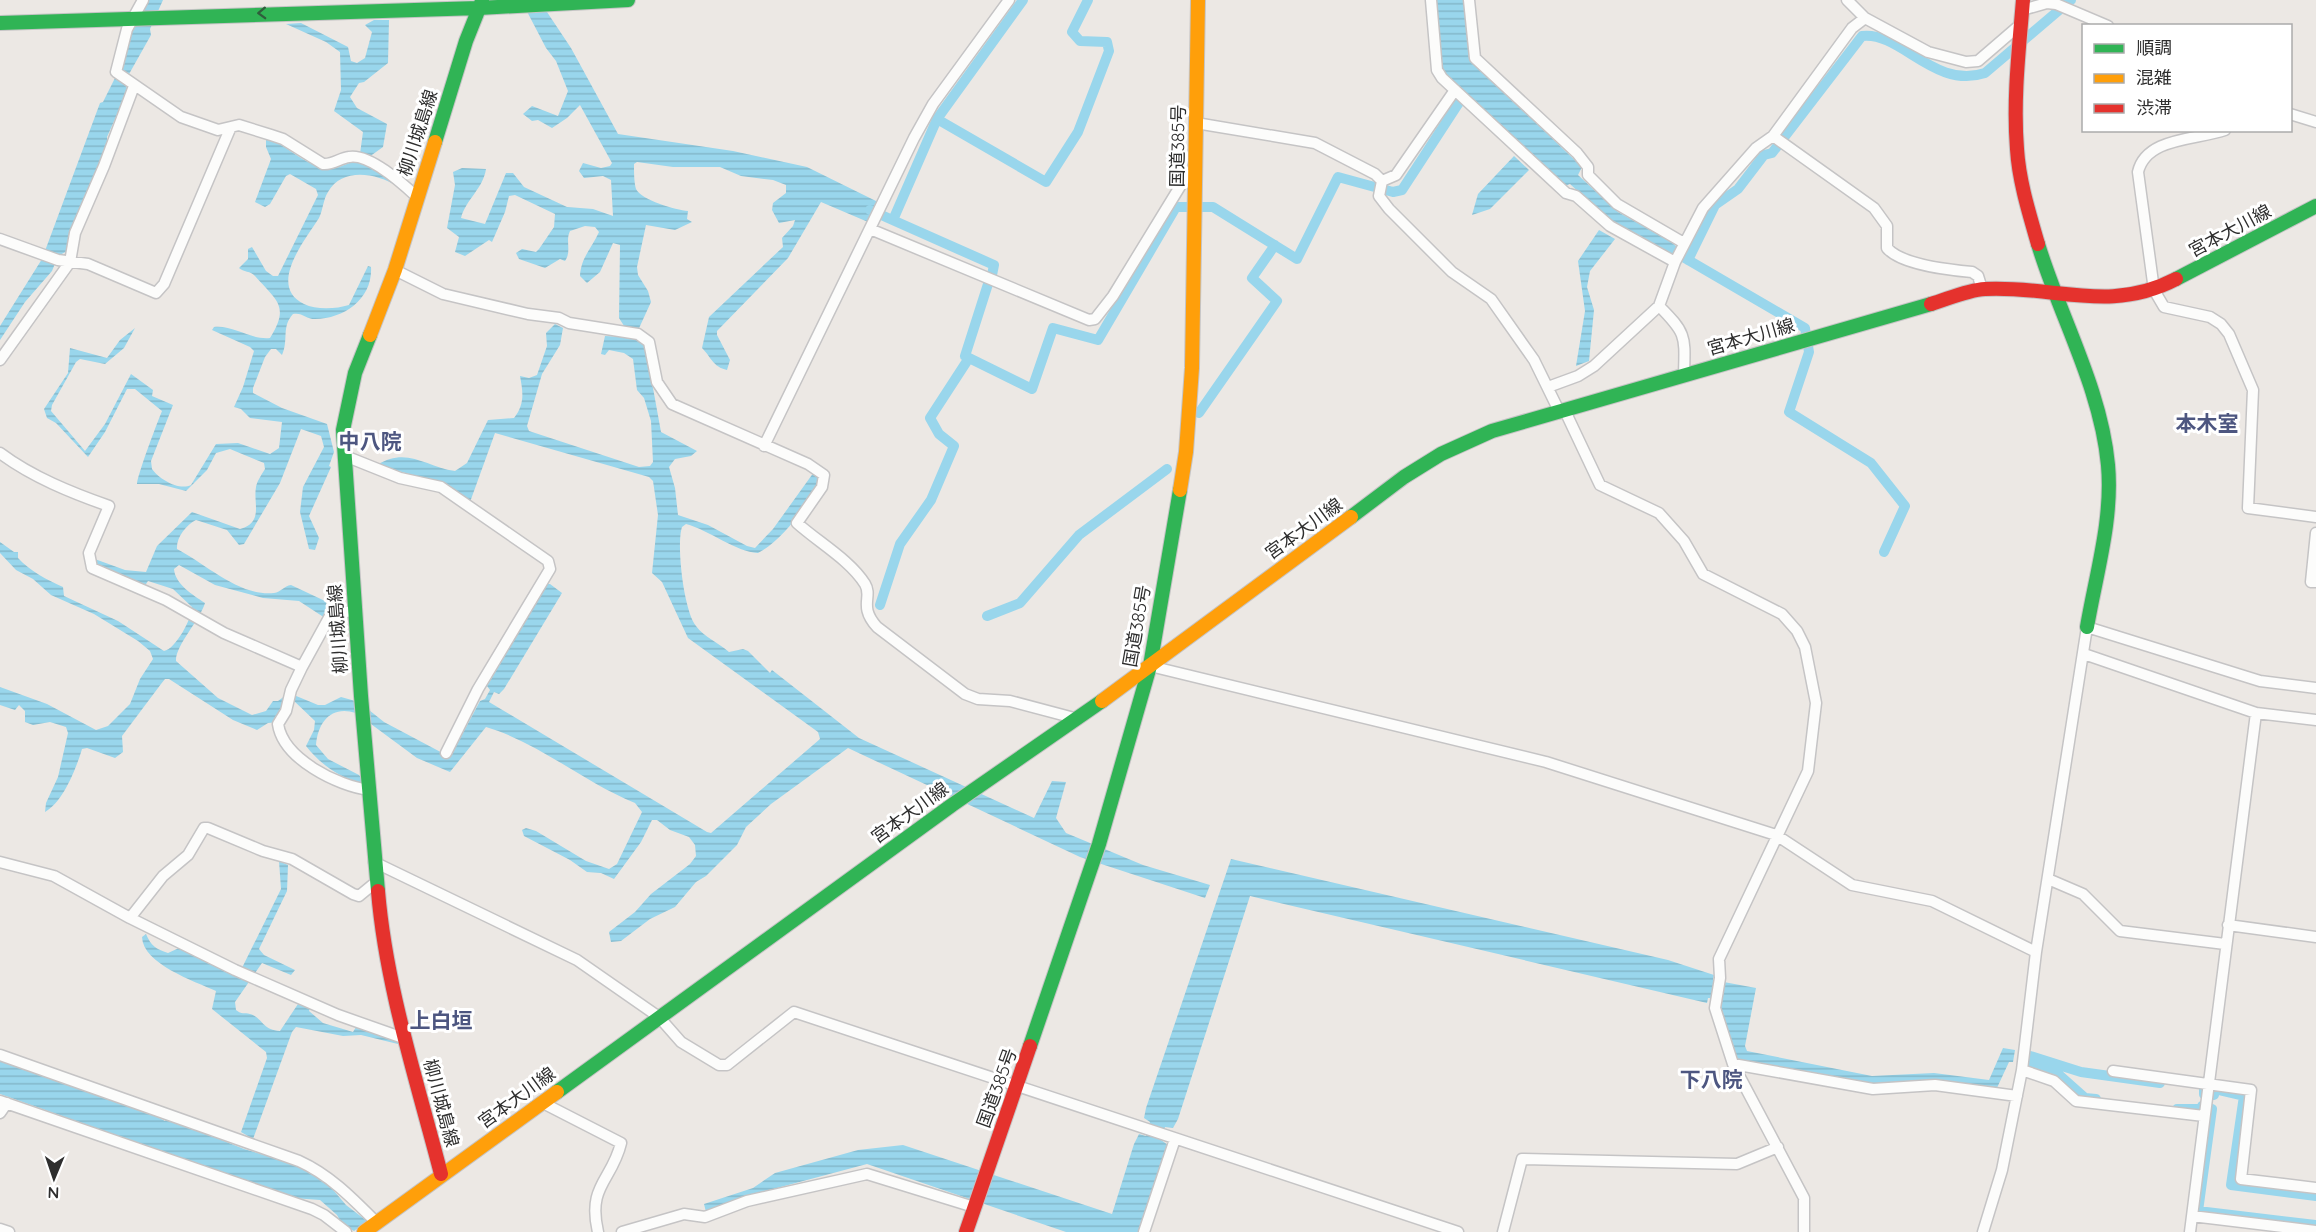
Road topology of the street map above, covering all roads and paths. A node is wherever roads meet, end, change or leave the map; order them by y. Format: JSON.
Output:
{"nodes":[{"id":1,"x":295,"y":0,"type":"edge"},
{"id":2,"x":628,"y":0,"type":"edge"},
{"id":3,"x":1009,"y":0,"type":"edge"},
{"id":4,"x":1198,"y":0,"type":"edge"},
{"id":5,"x":1431,"y":0,"type":"edge"},
{"id":6,"x":1469,"y":0,"type":"edge"},
{"id":7,"x":1847,"y":0,"type":"edge"},
{"id":8,"x":481,"y":4,"type":"edge"},
{"id":9,"x":139,"y":9,"type":"edge"},
{"id":10,"x":0,"y":12,"type":"edge"},
{"id":11,"x":161,"y":12,"type":"junction"},
{"id":12,"x":2022,"y":16,"type":"edge"},
{"id":13,"x":1865,"y":18,"type":"junction"},
{"id":14,"x":0,"y":22,"type":"edge"},
{"id":15,"x":2103,"y":24,"type":"edge"},
{"id":16,"x":132,"y":84,"type":"junction"},
{"id":17,"x":1455,"y":90,"type":"junction"},
{"id":18,"x":2292,"y":115,"type":"edge"},
{"id":19,"x":2316,"y":122,"type":"edge"},
{"id":20,"x":1196,"y":123,"type":"junction"},
{"id":21,"x":230,"y":129,"type":"junction"},
{"id":22,"x":2217,"y":132,"type":"edge"},
{"id":23,"x":1779,"y":141,"type":"junction"},
{"id":24,"x":1195,"y":175,"type":"junction"},
{"id":25,"x":1380,"y":188,"type":"junction"},
{"id":26,"x":417,"y":197,"type":"junction"},
{"id":27,"x":2316,"y":206,"type":"edge"},
{"id":28,"x":871,"y":227,"type":"junction"},
{"id":29,"x":0,"y":239,"type":"edge"},
{"id":30,"x":1679,"y":253,"type":"junction"},
{"id":31,"x":64,"y":261,"type":"junction"},
{"id":32,"x":395,"y":270,"type":"junction"},
{"id":33,"x":1982,"y":289,"type":"junction"},
{"id":34,"x":2154,"y":290,"type":"junction"},
{"id":35,"x":2055,"y":295,"type":"junction"},
{"id":36,"x":1659,"y":306,"type":"junction"},
{"id":37,"x":0,"y":360,"type":"edge"},
{"id":38,"x":1684,"y":375,"type":"junction"},
{"id":39,"x":1548,"y":387,"type":"junction"},
{"id":40,"x":1563,"y":412,"type":"junction"},
{"id":41,"x":764,"y":446,"type":"junction"},
{"id":42,"x":0,"y":453,"type":"edge"},
{"id":43,"x":345,"y":456,"type":"junction"},
{"id":44,"x":2316,"y":517,"type":"edge"},
{"id":45,"x":2316,"y":533,"type":"edge"},
{"id":46,"x":2316,"y":582,"type":"edge"},
{"id":47,"x":355,"y":610,"type":"junction"},
{"id":48,"x":2087,"y":627,"type":"junction"},
{"id":49,"x":2084,"y":654,"type":"junction"},
{"id":50,"x":1150,"y":666,"type":"junction"},
{"id":51,"x":302,"y":667,"type":"junction"},
{"id":52,"x":2316,"y":688,"type":"edge"},
{"id":53,"x":2256,"y":713,"type":"junction"},
{"id":54,"x":1078,"y":719,"type":"junction"},
{"id":55,"x":2316,"y":720,"type":"edge"},
{"id":56,"x":446,"y":753,"type":"dead end"},
{"id":57,"x":369,"y":790,"type":"junction"},
{"id":58,"x":1776,"y":835,"type":"junction"},
{"id":59,"x":0,"y":862,"type":"edge"},
{"id":60,"x":374,"y":862,"type":"junction"},
{"id":61,"x":2048,"y":879,"type":"junction"},
{"id":62,"x":376,"y":882,"type":"junction"},
{"id":63,"x":130,"y":918,"type":"junction"},
{"id":64,"x":2228,"y":925,"type":"junction"},
{"id":65,"x":2316,"y":937,"type":"edge"},
{"id":66,"x":2225,"y":944,"type":"junction"},
{"id":67,"x":2036,"y":952,"type":"junction"},
{"id":68,"x":659,"y":1017,"type":"junction"},
{"id":69,"x":406,"y":1039,"type":"junction"},
{"id":70,"x":0,"y":1055,"type":"edge"},
{"id":71,"x":1733,"y":1064,"type":"junction"},
{"id":72,"x":2022,"y":1070,"type":"junction"},
{"id":73,"x":2113,"y":1071,"type":"dead end"},
{"id":74,"x":1018,"y":1086,"type":"junction"},
{"id":75,"x":2210,"y":1087,"type":"junction"},
{"id":76,"x":2017,"y":1096,"type":"junction"},
{"id":77,"x":3,"y":1102,"type":"edge"},
{"id":78,"x":541,"y":1102,"type":"junction"},
{"id":79,"x":0,"y":1113,"type":"edge"},
{"id":80,"x":2205,"y":1113,"type":"junction"},
{"id":81,"x":1173,"y":1138,"type":"junction"},
{"id":82,"x":1778,"y":1147,"type":"junction"},
{"id":83,"x":441,"y":1174,"type":"junction"},
{"id":84,"x":2316,"y":1188,"type":"edge"},
{"id":85,"x":974,"y":1207,"type":"junction"},
{"id":86,"x":2192,"y":1216,"type":"junction"},
{"id":87,"x":372,"y":1227,"type":"edge"},
{"id":88,"x":0,"y":1229,"type":"edge"},
{"id":89,"x":2316,"y":1231,"type":"edge"},
{"id":90,"x":9,"y":1232,"type":"edge"},
{"id":91,"x":346,"y":1232,"type":"edge"},
{"id":92,"x":598,"y":1232,"type":"edge"},
{"id":93,"x":622,"y":1232,"type":"edge"},
{"id":94,"x":966,"y":1232,"type":"edge"},
{"id":95,"x":1144,"y":1232,"type":"edge"},
{"id":96,"x":1458,"y":1232,"type":"edge"},
{"id":97,"x":1503,"y":1232,"type":"edge"},
{"id":98,"x":1804,"y":1232,"type":"edge"},
{"id":99,"x":1983,"y":1232,"type":"edge"},
{"id":100,"x":2190,"y":1232,"type":"edge"}],
"edges":[{"from":1,"to":11,"type":"main road"},
{"from":2,"to":8,"type":"main road"},
{"from":3,"to":28,"type":"street"},
{"from":4,"to":20,"type":"main road","name":"国道385号"},
{"from":5,"to":17,"type":"street"},
{"from":6,"to":30,"type":"street"},
{"from":7,"to":13,"type":"street"},
{"from":8,"to":11,"type":"main road","one_way":true},
{"from":8,"to":26,"type":"main road","name":"柳川城島線"},
{"from":9,"to":10,"type":"main road"},
{"from":9,"to":11,"type":"main road"},
{"from":9,"to":14,"type":"main road"},
{"from":9,"to":16,"type":"street"},
{"from":12,"to":13,"type":"street"},
{"from":12,"to":15,"type":"street"},
{"from":12,"to":35,"type":"main road"},
{"from":13,"to":23,"type":"street"},
{"from":16,"to":21,"type":"street"},
{"from":16,"to":31,"type":"street"},
{"from":17,"to":25,"type":"street"},
{"from":17,"to":30,"type":"street"},
{"from":18,"to":19,"type":"street"},
{"from":20,"to":24,"type":"main road","name":"国道385号"},
{"from":20,"to":25,"type":"street"},
{"from":21,"to":26,"type":"street"},
{"from":21,"to":31,"type":"street"},
{"from":22,"to":34,"type":"street"},
{"from":23,"to":30,"type":"street"},
{"from":23,"to":33,"type":"street"},
{"from":24,"to":28,"type":"street"},
{"from":24,"to":50,"type":"main road","name":"国道385号"},
{"from":25,"to":39,"type":"street"},
{"from":26,"to":32,"type":"main road","name":"柳川城島線"},
{"from":27,"to":34,"type":"main road","name":"宮本大川線"},
{"from":28,"to":41,"type":"street"},
{"from":29,"to":31,"type":"street"},
{"from":30,"to":36,"type":"street"},
{"from":31,"to":37,"type":"street"},
{"from":32,"to":41,"type":"street"},
{"from":32,"to":43,"type":"main road","name":"柳川城島線"},
{"from":33,"to":35,"type":"main road","name":"宮本大川線"},
{"from":33,"to":38,"type":"main road","name":"宮本大川線"},
{"from":34,"to":35,"type":"main road","name":"宮本大川線"},
{"from":34,"to":44,"type":"street"},
{"from":35,"to":48,"type":"main road"},
{"from":36,"to":38,"type":"street"},
{"from":36,"to":39,"type":"street"},
{"from":38,"to":40,"type":"main road","name":"宮本大川線"},
{"from":39,"to":40,"type":"street"},
{"from":40,"to":50,"type":"main road","name":"宮本大川線"},
{"from":40,"to":58,"type":"street"},
{"from":41,"to":54,"type":"street"},
{"from":42,"to":51,"type":"street"},
{"from":43,"to":47,"type":"main road","name":"柳川城島線"},
{"from":43,"to":56,"type":"street"},
{"from":45,"to":46,"type":"street"},
{"from":47,"to":51,"type":"street"},
{"from":47,"to":57,"type":"main road","name":"柳川城島線"},
{"from":48,"to":49,"type":"street"},
{"from":48,"to":52,"type":"street"},
{"from":49,"to":53,"type":"street"},
{"from":49,"to":61,"type":"street"},
{"from":50,"to":54,"type":"main road","name":"宮本大川線"},
{"from":50,"to":58,"type":"street"},
{"from":50,"to":74,"type":"main road","name":"国道385号"},
{"from":51,"to":57,"type":"street"},
{"from":53,"to":55,"type":"street"},
{"from":53,"to":64,"type":"street"},
{"from":54,"to":68,"type":"main road","name":"宮本大川線"},
{"from":57,"to":60,"type":"main road","name":"柳川城島線"},
{"from":58,"to":67,"type":"street"},
{"from":58,"to":71,"type":"street"},
{"from":59,"to":63,"type":"street"},
{"from":60,"to":62,"type":"main road","name":"柳川城島線"},
{"from":60,"to":68,"type":"street"},
{"from":61,"to":66,"type":"street"},
{"from":61,"to":67,"type":"street"},
{"from":62,"to":63,"type":"street"},
{"from":62,"to":69,"type":"main road","name":"柳川城島線"},
{"from":63,"to":69,"type":"street"},
{"from":64,"to":65,"type":"street"},
{"from":64,"to":66,"type":"street"},
{"from":66,"to":75,"type":"street"},
{"from":67,"to":72,"type":"street"},
{"from":68,"to":74,"type":"street"},
{"from":68,"to":78,"type":"main road","name":"宮本大川線"},
{"from":69,"to":83,"type":"main road","name":"柳川城島線"},
{"from":70,"to":87,"type":"street"},
{"from":71,"to":76,"type":"street"},
{"from":71,"to":82,"type":"street"},
{"from":72,"to":76,"type":"street"},
{"from":72,"to":80,"type":"street"},
{"from":73,"to":75,"type":"street"},
{"from":74,"to":81,"type":"street"},
{"from":74,"to":85,"type":"main road","name":"国道385号"},
{"from":75,"to":80,"type":"street"},
{"from":75,"to":84,"type":"street"},
{"from":76,"to":99,"type":"street"},
{"from":77,"to":79,"type":"street"},
{"from":77,"to":91,"type":"street"},
{"from":78,"to":83,"type":"main road","name":"宮本大川線"},
{"from":78,"to":92,"type":"street"},
{"from":80,"to":86,"type":"street"},
{"from":81,"to":95,"type":"street"},
{"from":81,"to":96,"type":"street"},
{"from":82,"to":97,"type":"street"},
{"from":82,"to":98,"type":"street"},
{"from":83,"to":87,"type":"main road","name":"柳川城島線"},
{"from":85,"to":93,"type":"street"},
{"from":85,"to":94,"type":"main road","name":"国道385号"},
{"from":86,"to":89,"type":"street"},
{"from":86,"to":100,"type":"street"},
{"from":88,"to":90,"type":"street"}]}
